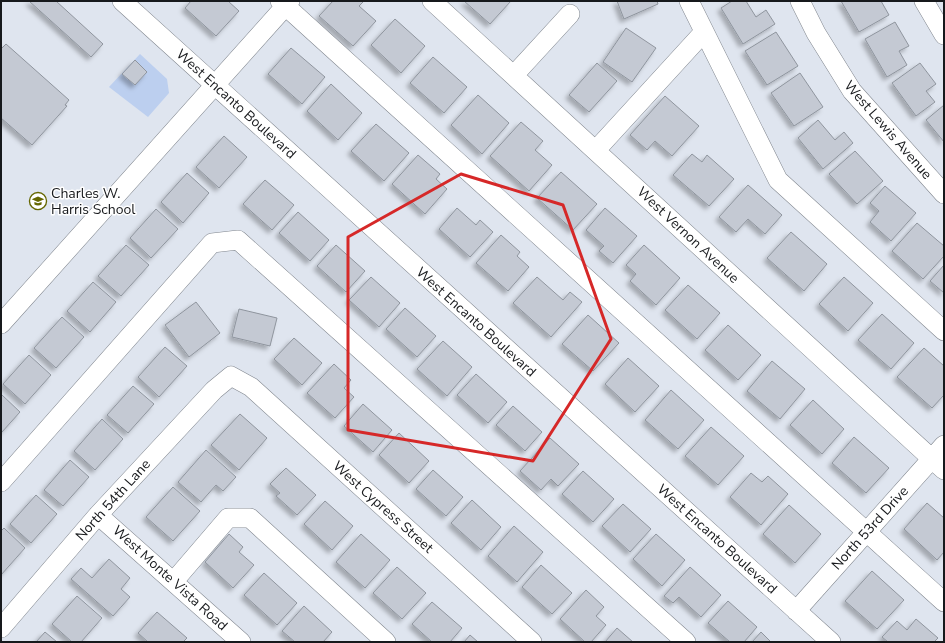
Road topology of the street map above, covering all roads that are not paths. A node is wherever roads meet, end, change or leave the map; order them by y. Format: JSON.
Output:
{"nodes":[{"id":1,"x":122,"y":1,"type":"edge"},
{"id":2,"x":432,"y":1,"type":"edge"},
{"id":3,"x":689,"y":1,"type":"edge"},
{"id":4,"x":800,"y":1,"type":"edge"},
{"id":5,"x":924,"y":1,"type":"edge"},
{"id":6,"x":285,"y":3,"type":"edge"},
{"id":7,"x":570,"y":14,"type":"dead end"},
{"id":8,"x":703,"y":33,"type":"junction"},
{"id":9,"x":944,"y":35,"type":"edge"},
{"id":10,"x":514,"y":75,"type":"junction"},
{"id":11,"x":214,"y":85,"type":"junction"},
{"id":12,"x":596,"y":150,"type":"junction"},
{"id":13,"x":944,"y":194,"type":"edge"},
{"id":14,"x":1,"y":324,"type":"edge"},
{"id":15,"x":944,"y":331,"type":"edge"},
{"id":16,"x":231,"y":376,"type":"joint"},
{"id":17,"x":944,"y":445,"type":"edge"},
{"id":18,"x":938,"y":465,"type":"edge"},
{"id":19,"x":1,"y":482,"type":"edge"},
{"id":20,"x":98,"y":515,"type":"junction"},
{"id":21,"x":867,"y":532,"type":"junction"},
{"id":22,"x":174,"y":581,"type":"junction"},
{"id":23,"x":944,"y":602,"type":"edge"},
{"id":24,"x":796,"y":611,"type":"junction"},
{"id":25,"x":1,"y":628,"type":"edge"},
{"id":26,"x":241,"y":642,"type":"edge"},
{"id":27,"x":386,"y":642,"type":"edge"},
{"id":28,"x":532,"y":642,"type":"edge"},
{"id":29,"x":686,"y":642,"type":"edge"},
{"id":30,"x":831,"y":642,"type":"edge"}],
"edges":[{"from":1,"to":11,"type":"street","name":"West Encanto Boulevard"},
{"from":2,"to":10,"type":"street","name":"West Vernon Avenue"},
{"from":3,"to":8,"type":"street"},
{"from":4,"to":13,"type":"street","name":"West Lewis Avenue"},
{"from":5,"to":9,"type":"street"},
{"from":6,"to":11,"type":"street"},
{"from":6,"to":21,"type":"street"},
{"from":7,"to":10,"type":"street"},
{"from":8,"to":12,"type":"street"},
{"from":8,"to":15,"type":"street"},
{"from":10,"to":12,"type":"street","name":"West Vernon Avenue"},
{"from":11,"to":14,"type":"street"},
{"from":11,"to":24,"type":"street","name":"West Encanto Boulevard"},
{"from":12,"to":18,"type":"street","name":"West Vernon Avenue"},
{"from":16,"to":20,"type":"street","name":"North 54th Lane"},
{"from":16,"to":28,"type":"street","name":"West Cypress Street"},
{"from":17,"to":18,"type":"street","name":"North 53rd Drive"},
{"from":18,"to":21,"type":"street","name":"North 53rd Drive"},
{"from":19,"to":29,"type":"street"},
{"from":20,"to":22,"type":"street","name":"West Monte Vista Road"},
{"from":20,"to":25,"type":"street","name":"North 54th Lane"},
{"from":21,"to":23,"type":"street"},
{"from":21,"to":24,"type":"street","name":"North 53rd Drive"},
{"from":22,"to":26,"type":"street","name":"West Monte Vista Road"},
{"from":22,"to":27,"type":"street"},
{"from":24,"to":30,"type":"street","name":"West Encanto Boulevard"}]}
